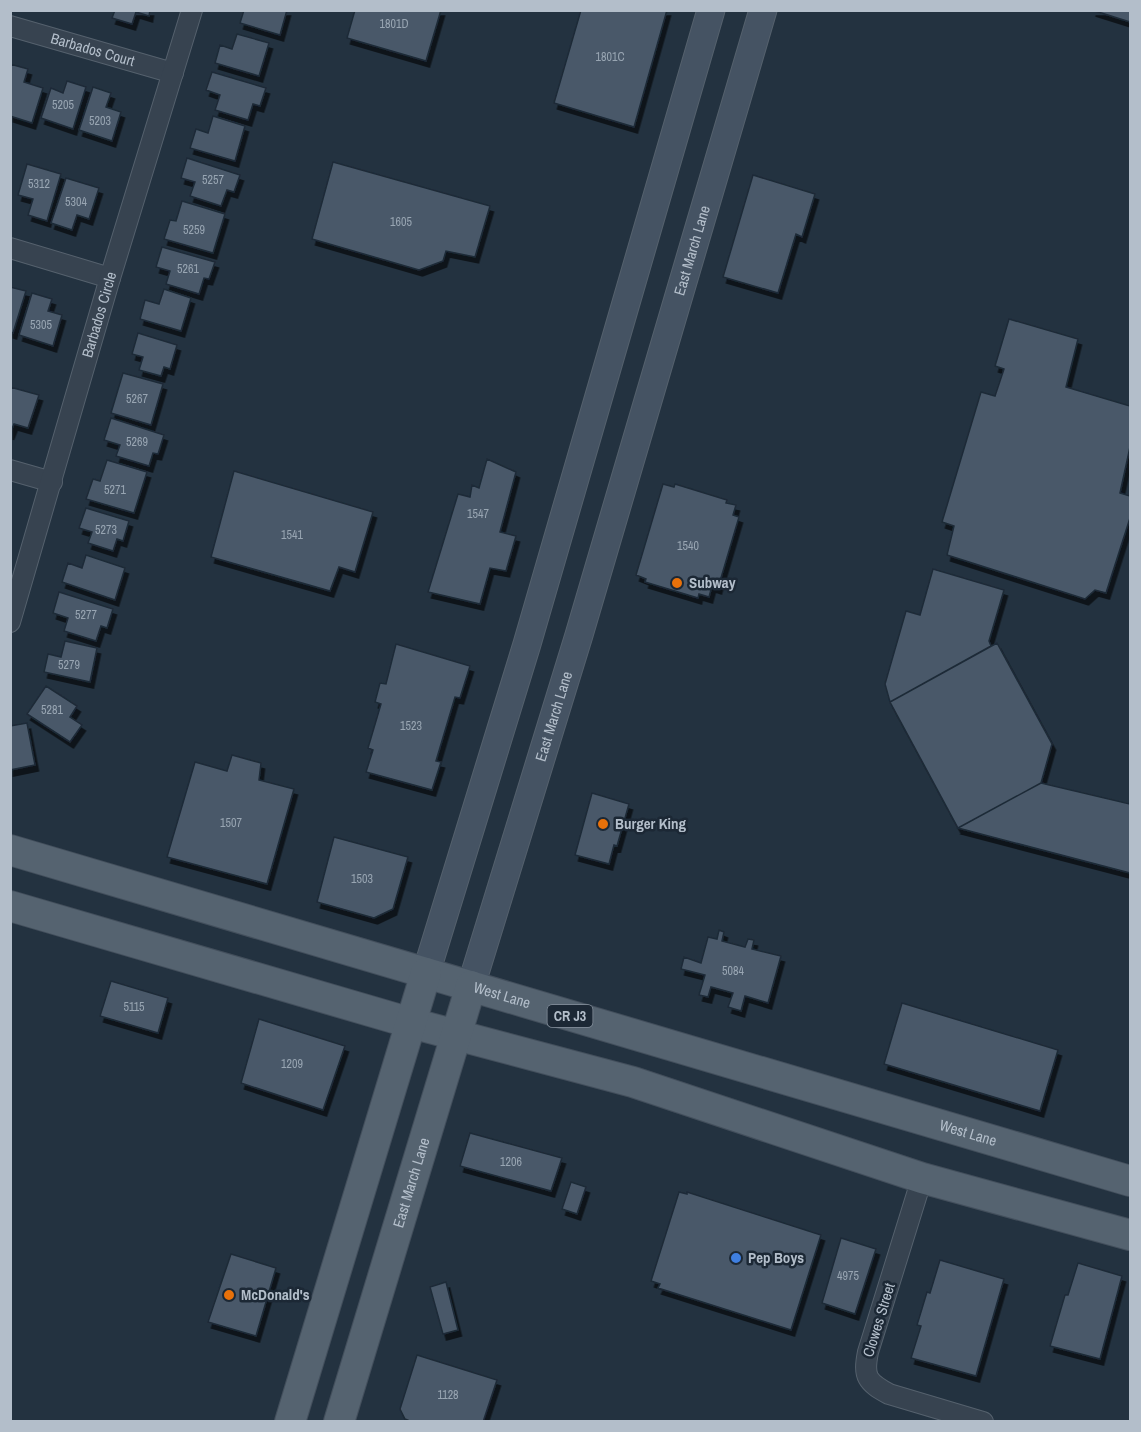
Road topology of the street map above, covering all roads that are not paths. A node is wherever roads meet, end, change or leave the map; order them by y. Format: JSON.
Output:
{"nodes":[{"id":1,"x":192,"y":10,"type":"edge"},
{"id":2,"x":711,"y":10,"type":"edge"},
{"id":3,"x":763,"y":10,"type":"edge"},
{"id":4,"x":10,"y":26,"type":"edge"},
{"id":5,"x":173,"y":73,"type":"junction"},
{"id":6,"x":10,"y":248,"type":"edge"},
{"id":7,"x":110,"y":278,"type":"junction"},
{"id":8,"x":10,"y":470,"type":"edge"},
{"id":9,"x":52,"y":482,"type":"junction"},
{"id":10,"x":10,"y":622,"type":"edge"},
{"id":11,"x":10,"y":850,"type":"edge"},
{"id":12,"x":10,"y":906,"type":"edge"},
{"id":13,"x":426,"y":973,"type":"junction"},
{"id":14,"x":471,"y":986,"type":"junction"},
{"id":15,"x":411,"y":1023,"type":"junction"},
{"id":16,"x":456,"y":1034,"type":"junction"},
{"id":17,"x":922,"y":1178,"type":"junction"},
{"id":18,"x":1131,"y":1181,"type":"edge"},
{"id":19,"x":1131,"y":1235,"type":"edge"},
{"id":20,"x":290,"y":1422,"type":"edge"},
{"id":21,"x":339,"y":1422,"type":"edge"},
{"id":22,"x":983,"y":1422,"type":"edge"}],
"edges":[{"from":1,"to":5,"type":"street","name":"Barbados Circle"},
{"from":2,"to":13,"type":"main road"},
{"from":3,"to":14,"type":"main road","name":"East March Lane"},
{"from":4,"to":5,"type":"street","name":"Barbados Court"},
{"from":5,"to":7,"type":"street","name":"Barbados Circle"},
{"from":6,"to":7,"type":"street"},
{"from":7,"to":9,"type":"street","name":"Barbados Circle"},
{"from":8,"to":9,"type":"street"},
{"from":9,"to":10,"type":"street","name":"Barbados Circle"},
{"from":11,"to":13,"type":"main road","name":"West Lane","number":"CR J3"},
{"from":12,"to":15,"type":"main road"},
{"from":13,"to":14,"type":"main road","name":"West Lane","number":"CR J3"},
{"from":13,"to":15,"type":"main road"},
{"from":14,"to":16,"type":"main road","name":"East March Lane"},
{"from":14,"to":18,"type":"main road","name":"West Lane","number":"CR J3"},
{"from":15,"to":16,"type":"main road"},
{"from":15,"to":20,"type":"main road"},
{"from":16,"to":17,"type":"main road"},
{"from":16,"to":21,"type":"main road","name":"East March Lane"},
{"from":17,"to":19,"type":"main road"},
{"from":17,"to":22,"type":"street","name":"Clowes Street"}]}
